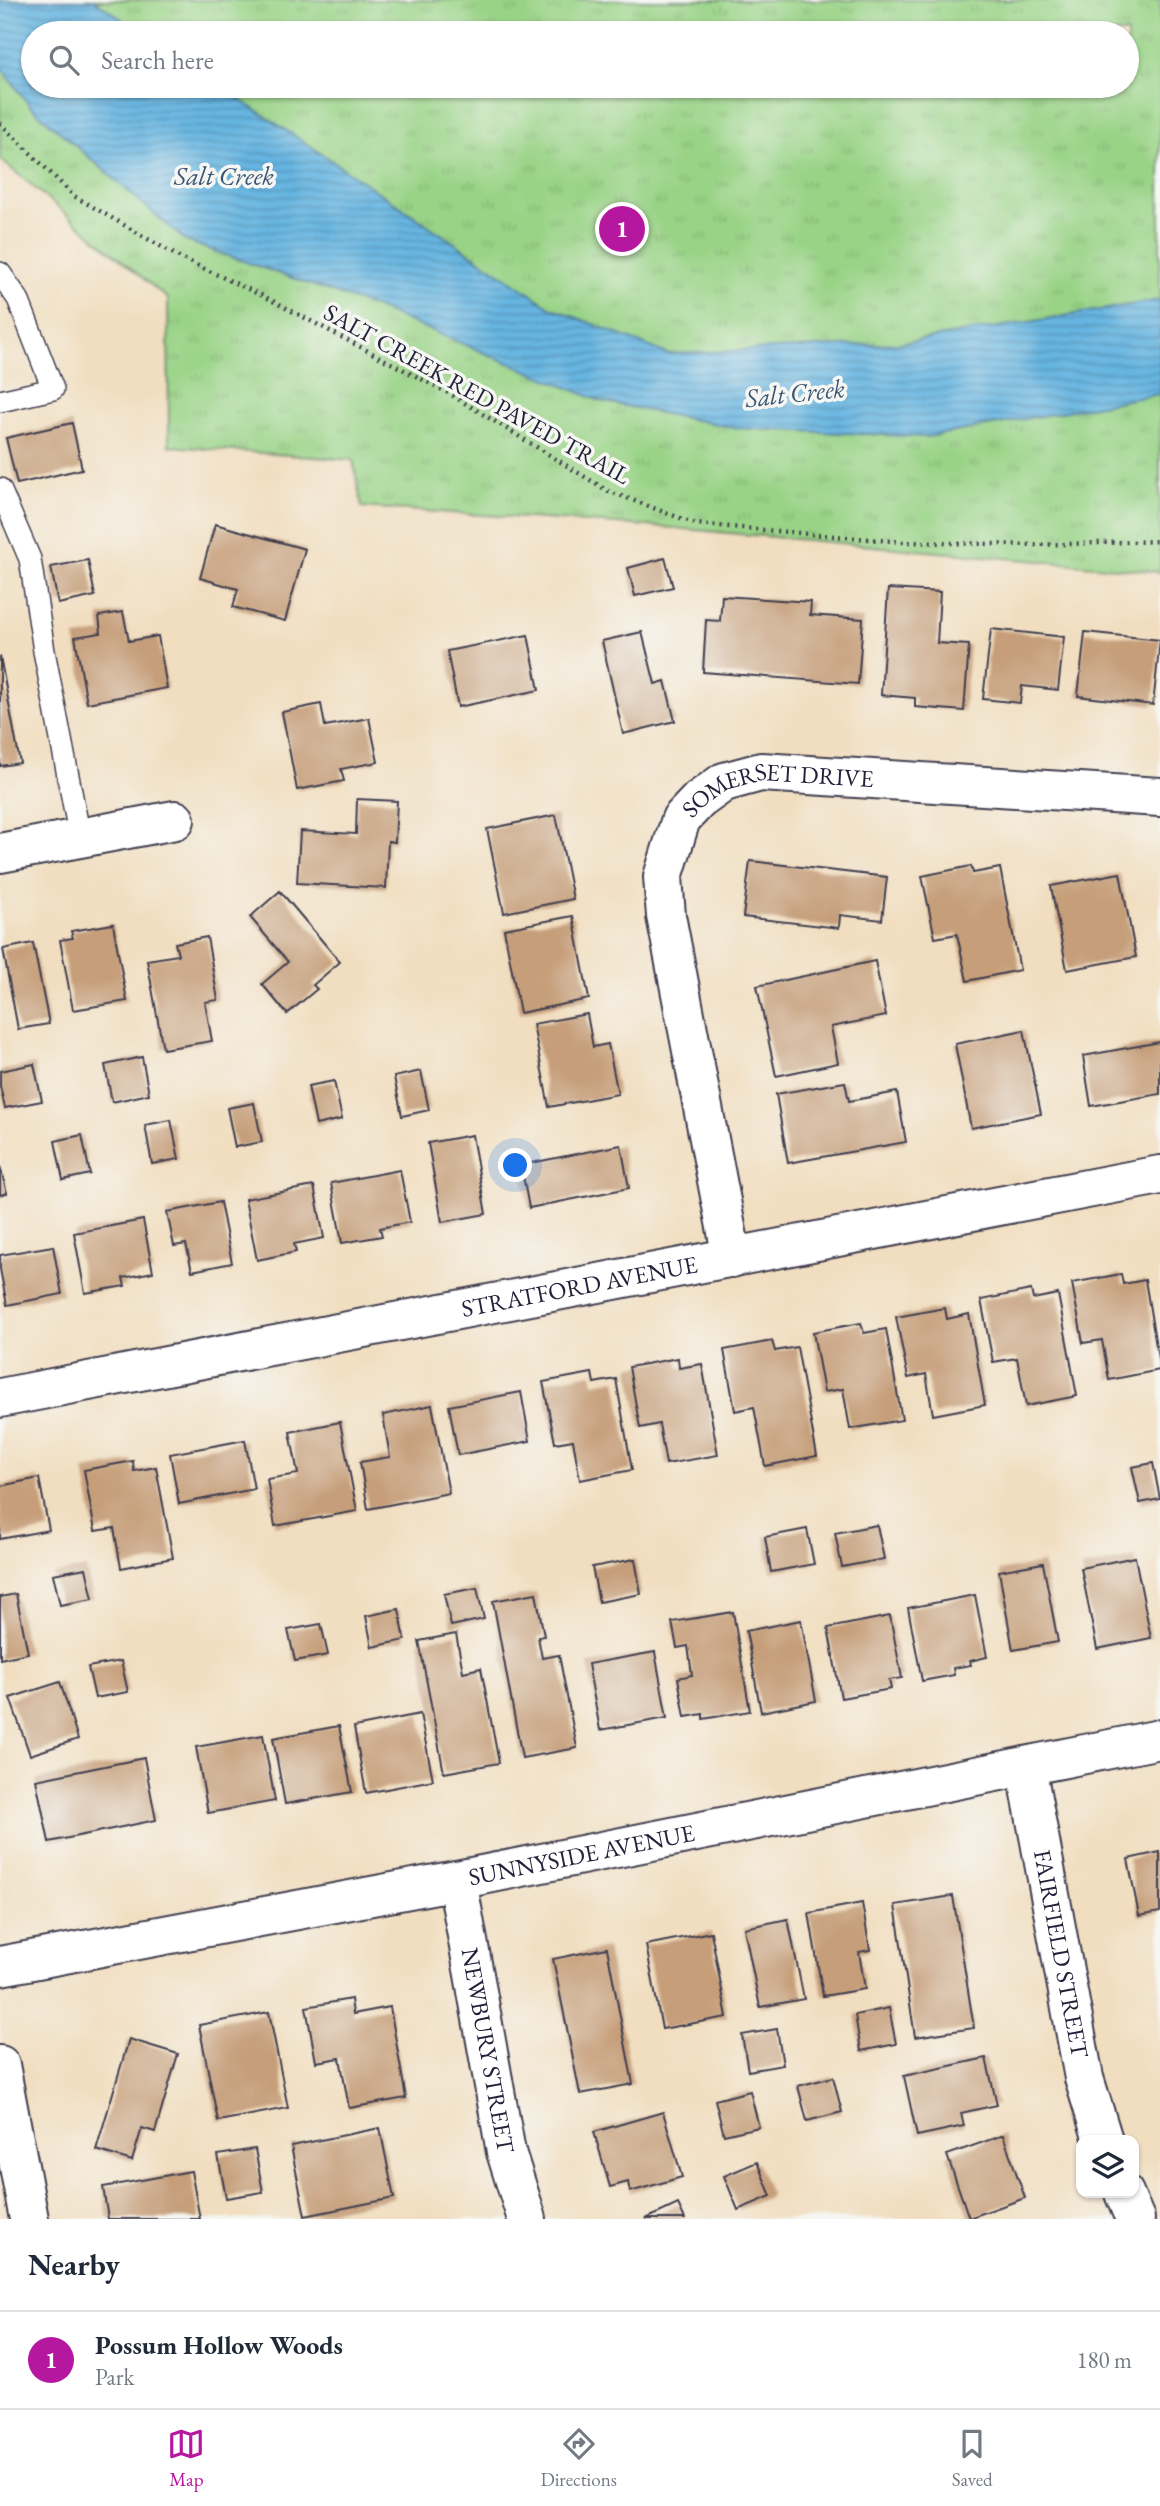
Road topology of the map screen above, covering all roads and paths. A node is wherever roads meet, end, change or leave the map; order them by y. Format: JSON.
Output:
{"nodes":[{"id":1,"x":0,"y":124,"type":"edge"},
{"id":2,"x":0,"y":273,"type":"edge"},
{"id":3,"x":0,"y":401,"type":"edge"},
{"id":4,"x":0,"y":489,"type":"edge"},
{"id":5,"x":1160,"y":541,"type":"edge"},
{"id":6,"x":1160,"y":797,"type":"edge"},
{"id":7,"x":175,"y":820,"type":"dead end"},
{"id":8,"x":80,"y":838,"type":"junction"},
{"id":9,"x":0,"y":853,"type":"edge"},
{"id":10,"x":1160,"y":1175,"type":"edge"},
{"id":11,"x":732,"y":1258,"type":"junction"},
{"id":12,"x":0,"y":1398,"type":"edge"},
{"id":13,"x":1160,"y":1739,"type":"edge"},
{"id":14,"x":1026,"y":1766,"type":"junction"},
{"id":15,"x":457,"y":1880,"type":"junction"},
{"id":16,"x":0,"y":1966,"type":"edge"},
{"id":17,"x":0,"y":2065,"type":"edge"},
{"id":18,"x":1101,"y":2135,"type":"edge"},
{"id":19,"x":1126,"y":2198,"type":"edge"},
{"id":20,"x":29,"y":2219,"type":"edge"},
{"id":21,"x":527,"y":2219,"type":"edge"},
{"id":22,"x":1135,"y":2219,"type":"edge"}],
"edges":[{"from":1,"to":5,"type":"path","name":"SALT CREEK RED PAVED TRAIL"},
{"from":2,"to":3,"type":"lane"},
{"from":4,"to":8,"type":"lane"},
{"from":6,"to":11,"type":"street","name":"SOMERSET DRIVE"},
{"from":7,"to":8,"type":"street"},
{"from":8,"to":9,"type":"street"},
{"from":10,"to":11,"type":"street","name":"STRATFORD AVENUE"},
{"from":11,"to":12,"type":"street","name":"STRATFORD AVENUE"},
{"from":13,"to":14,"type":"street","name":"SUNNYSIDE AVENUE"},
{"from":14,"to":15,"type":"street","name":"SUNNYSIDE AVENUE"},
{"from":14,"to":18,"type":"street","name":"FAIRFIELD STREET"},
{"from":15,"to":16,"type":"street","name":"SUNNYSIDE AVENUE"},
{"from":15,"to":21,"type":"street","name":"NEWBURY STREET"},
{"from":17,"to":20,"type":"street"},
{"from":19,"to":22,"type":"street"}]}
